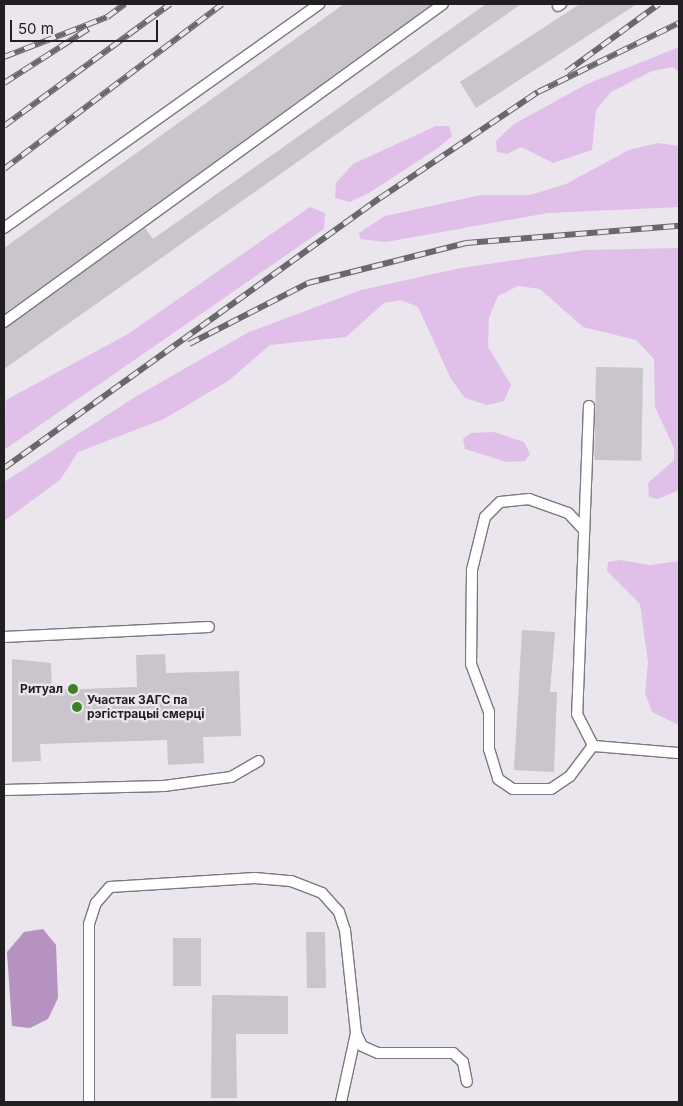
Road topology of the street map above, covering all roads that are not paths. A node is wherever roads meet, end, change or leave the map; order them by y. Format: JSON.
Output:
{"nodes":[{"id":1,"x":319,"y":4,"type":"edge"},
{"id":2,"x":443,"y":4,"type":"edge"},
{"id":3,"x":4,"y":228,"type":"edge"},
{"id":4,"x":4,"y":322,"type":"edge"},
{"id":5,"x":589,"y":406,"type":"dead end"},
{"id":6,"x":584,"y":530,"type":"junction"},
{"id":7,"x":208,"y":627,"type":"dead end"},
{"id":8,"x":4,"y":637,"type":"edge"},
{"id":9,"x":593,"y":746,"type":"junction"},
{"id":10,"x":679,"y":753,"type":"edge"},
{"id":11,"x":259,"y":762,"type":"dead end"},
{"id":12,"x":4,"y":790,"type":"edge"},
{"id":13,"x":356,"y":1033,"type":"junction"},
{"id":14,"x":467,"y":1082,"type":"dead end"},
{"id":15,"x":89,"y":1102,"type":"edge"},
{"id":16,"x":341,"y":1102,"type":"edge"}],
"edges":[{"from":1,"to":3,"type":"lane"},
{"from":2,"to":4,"type":"lane"},
{"from":5,"to":6,"type":"lane"},
{"from":6,"to":9,"type":"lane"},
{"from":6,"to":9,"type":"lane"},
{"from":7,"to":8,"type":"lane"},
{"from":9,"to":10,"type":"lane"},
{"from":11,"to":12,"type":"lane"},
{"from":13,"to":14,"type":"lane"},
{"from":13,"to":15,"type":"lane"},
{"from":13,"to":16,"type":"lane"}]}
